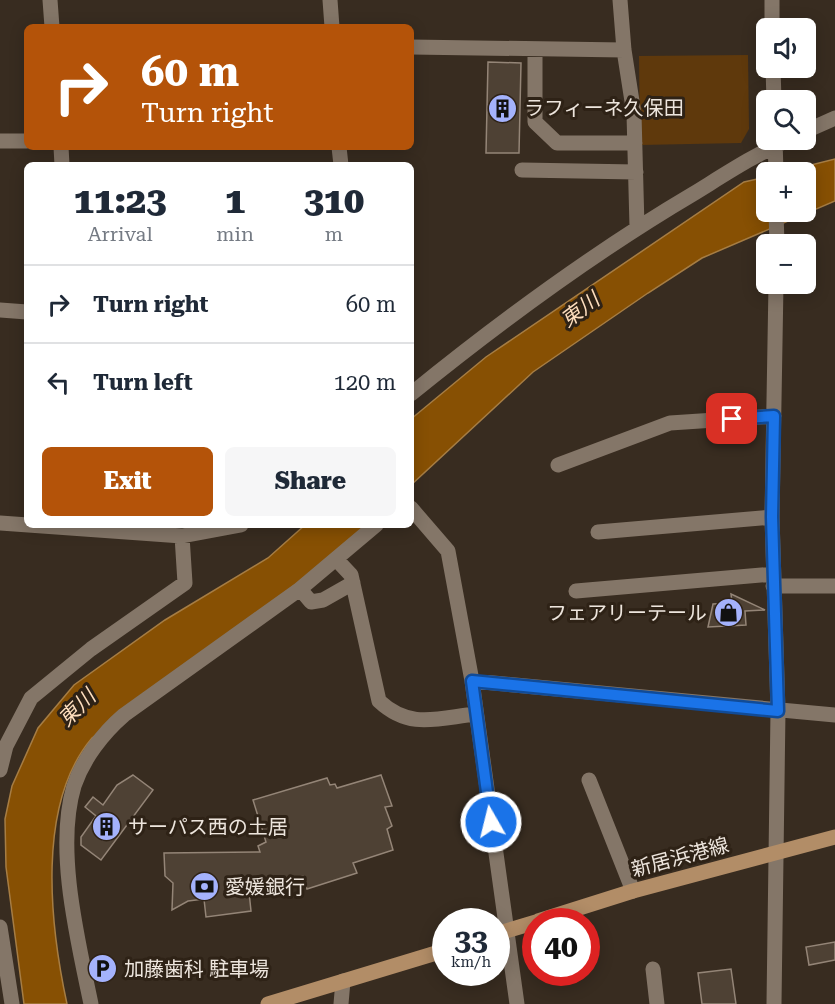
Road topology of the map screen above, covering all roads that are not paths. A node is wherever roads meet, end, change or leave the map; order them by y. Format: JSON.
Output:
{"nodes":[{"id":1,"x":50,"y":0,"type":"edge"},
{"id":2,"x":330,"y":0,"type":"edge"},
{"id":3,"x":620,"y":0,"type":"edge"},
{"id":4,"x":772,"y":0,"type":"edge"},
{"id":5,"x":772,"y":18,"type":"edge"},
{"id":6,"x":52,"y":24,"type":"edge"},
{"id":7,"x":332,"y":24,"type":"edge"},
{"id":8,"x":414,"y":47,"type":"edge"},
{"id":9,"x":535,"y":49,"type":"junction"},
{"id":10,"x":624,"y":50,"type":"junction"},
{"id":11,"x":835,"y":118,"type":"edge"},
{"id":12,"x":816,"y":127,"type":"edge"},
{"id":13,"x":0,"y":141,"type":"edge"},
{"id":14,"x":24,"y":141,"type":"edge"},
{"id":15,"x":635,"y":143,"type":"junction"},
{"id":16,"x":778,"y":151,"type":"edge"},
{"id":17,"x":522,"y":170,"type":"dead end"},
{"id":18,"x":636,"y":172,"type":"junction"},
{"id":19,"x":638,"y":227,"type":"junction"},
{"id":20,"x":776,"y":294,"type":"edge"},
{"id":21,"x":0,"y":310,"type":"edge"},
{"id":22,"x":24,"y":312,"type":"edge"},
{"id":23,"x":414,"y":392,"type":"edge"},
{"id":24,"x":774,"y":416,"type":"junction"},
{"id":25,"x":558,"y":465,"type":"dead end"},
{"id":26,"x":414,"y":511,"type":"edge"},
{"id":27,"x":772,"y":517,"type":"junction"},
{"id":28,"x":0,"y":523,"type":"edge"},
{"id":29,"x":24,"y":525,"type":"edge"},
{"id":30,"x":70,"y":528,"type":"edge"},
{"id":31,"x":233,"y":528,"type":"edge"},
{"id":32,"x":373,"y":528,"type":"edge"},
{"id":33,"x":598,"y":532,"type":"dead end"},
{"id":34,"x":182,"y":536,"type":"junction"},
{"id":35,"x":336,"y":560,"type":"junction"},
{"id":36,"x":773,"y":580,"type":"junction"},
{"id":37,"x":353,"y":583,"type":"junction"},
{"id":38,"x":835,"y":586,"type":"edge"},
{"id":39,"x":300,"y":589,"type":"junction"},
{"id":40,"x":576,"y":591,"type":"dead end"},
{"id":41,"x":472,"y":681,"type":"junction"},
{"id":42,"x":778,"y":711,"type":"junction"},
{"id":43,"x":476,"y":714,"type":"junction"},
{"id":44,"x":835,"y":715,"type":"edge"},
{"id":45,"x":0,"y":770,"type":"edge"},
{"id":46,"x":589,"y":780,"type":"dead end"},
{"id":47,"x":835,"y":837,"type":"edge"},
{"id":48,"x":775,"y":854,"type":"junction"},
{"id":49,"x":633,"y":891,"type":"junction"},
{"id":50,"x":498,"y":908,"type":"edge"},
{"id":51,"x":579,"y":908,"type":"edge"},
{"id":52,"x":0,"y":927,"type":"edge"},
{"id":53,"x":432,"y":954,"type":"edge"},
{"id":54,"x":653,"y":969,"type":"dead end"},
{"id":55,"x":510,"y":972,"type":"edge"},
{"id":56,"x":343,"y":981,"type":"junction"},
{"id":57,"x":12,"y":1004,"type":"edge"},
{"id":58,"x":91,"y":1004,"type":"edge"},
{"id":59,"x":268,"y":1004,"type":"edge"},
{"id":60,"x":341,"y":1004,"type":"edge"},
{"id":61,"x":517,"y":1004,"type":"edge"},
{"id":62,"x":657,"y":1004,"type":"edge"},
{"id":63,"x":774,"y":1004,"type":"edge"}],
"edges":[{"from":1,"to":6,"type":"street"},
{"from":2,"to":7,"type":"street"},
{"from":3,"to":10,"type":"street"},
{"from":4,"to":5,"type":"street"},
{"from":8,"to":9,"type":"street"},
{"from":9,"to":10,"type":"street"},
{"from":9,"to":15,"type":"street"},
{"from":10,"to":15,"type":"street"},
{"from":11,"to":12,"type":"street"},
{"from":13,"to":14,"type":"street"},
{"from":15,"to":18,"type":"street"},
{"from":16,"to":19,"type":"street"},
{"from":17,"to":18,"type":"street"},
{"from":18,"to":19,"type":"street"},
{"from":19,"to":23,"type":"street"},
{"from":20,"to":24,"type":"street"},
{"from":21,"to":22,"type":"street"},
{"from":24,"to":25,"type":"street"},
{"from":24,"to":27,"type":"street"},
{"from":26,"to":41,"type":"street"},
{"from":27,"to":33,"type":"street"},
{"from":27,"to":36,"type":"street"},
{"from":28,"to":29,"type":"street"},
{"from":30,"to":34,"type":"street"},
{"from":31,"to":34,"type":"street"},
{"from":32,"to":35,"type":"street"},
{"from":34,"to":45,"type":"street"},
{"from":35,"to":37,"type":"street"},
{"from":35,"to":39,"type":"street"},
{"from":36,"to":38,"type":"street"},
{"from":36,"to":40,"type":"street"},
{"from":36,"to":42,"type":"street"},
{"from":37,"to":39,"type":"street"},
{"from":37,"to":43,"type":"street"},
{"from":39,"to":58,"type":"street"},
{"from":41,"to":42,"type":"street"},
{"from":41,"to":43,"type":"street"},
{"from":42,"to":44,"type":"street"},
{"from":42,"to":48,"type":"street"},
{"from":43,"to":50,"type":"street"},
{"from":46,"to":49,"type":"street"},
{"from":47,"to":48,"type":"main road","name":"新居浜港線"},
{"from":48,"to":49,"type":"main road","name":"新居浜港線"},
{"from":48,"to":63,"type":"street"},
{"from":49,"to":51,"type":"main road","name":"新居浜港線"},
{"from":52,"to":57,"type":"street"},
{"from":53,"to":56,"type":"main road"},
{"from":54,"to":62,"type":"street"},
{"from":55,"to":61,"type":"street"},
{"from":56,"to":59,"type":"main road"},
{"from":56,"to":60,"type":"street"}]}
